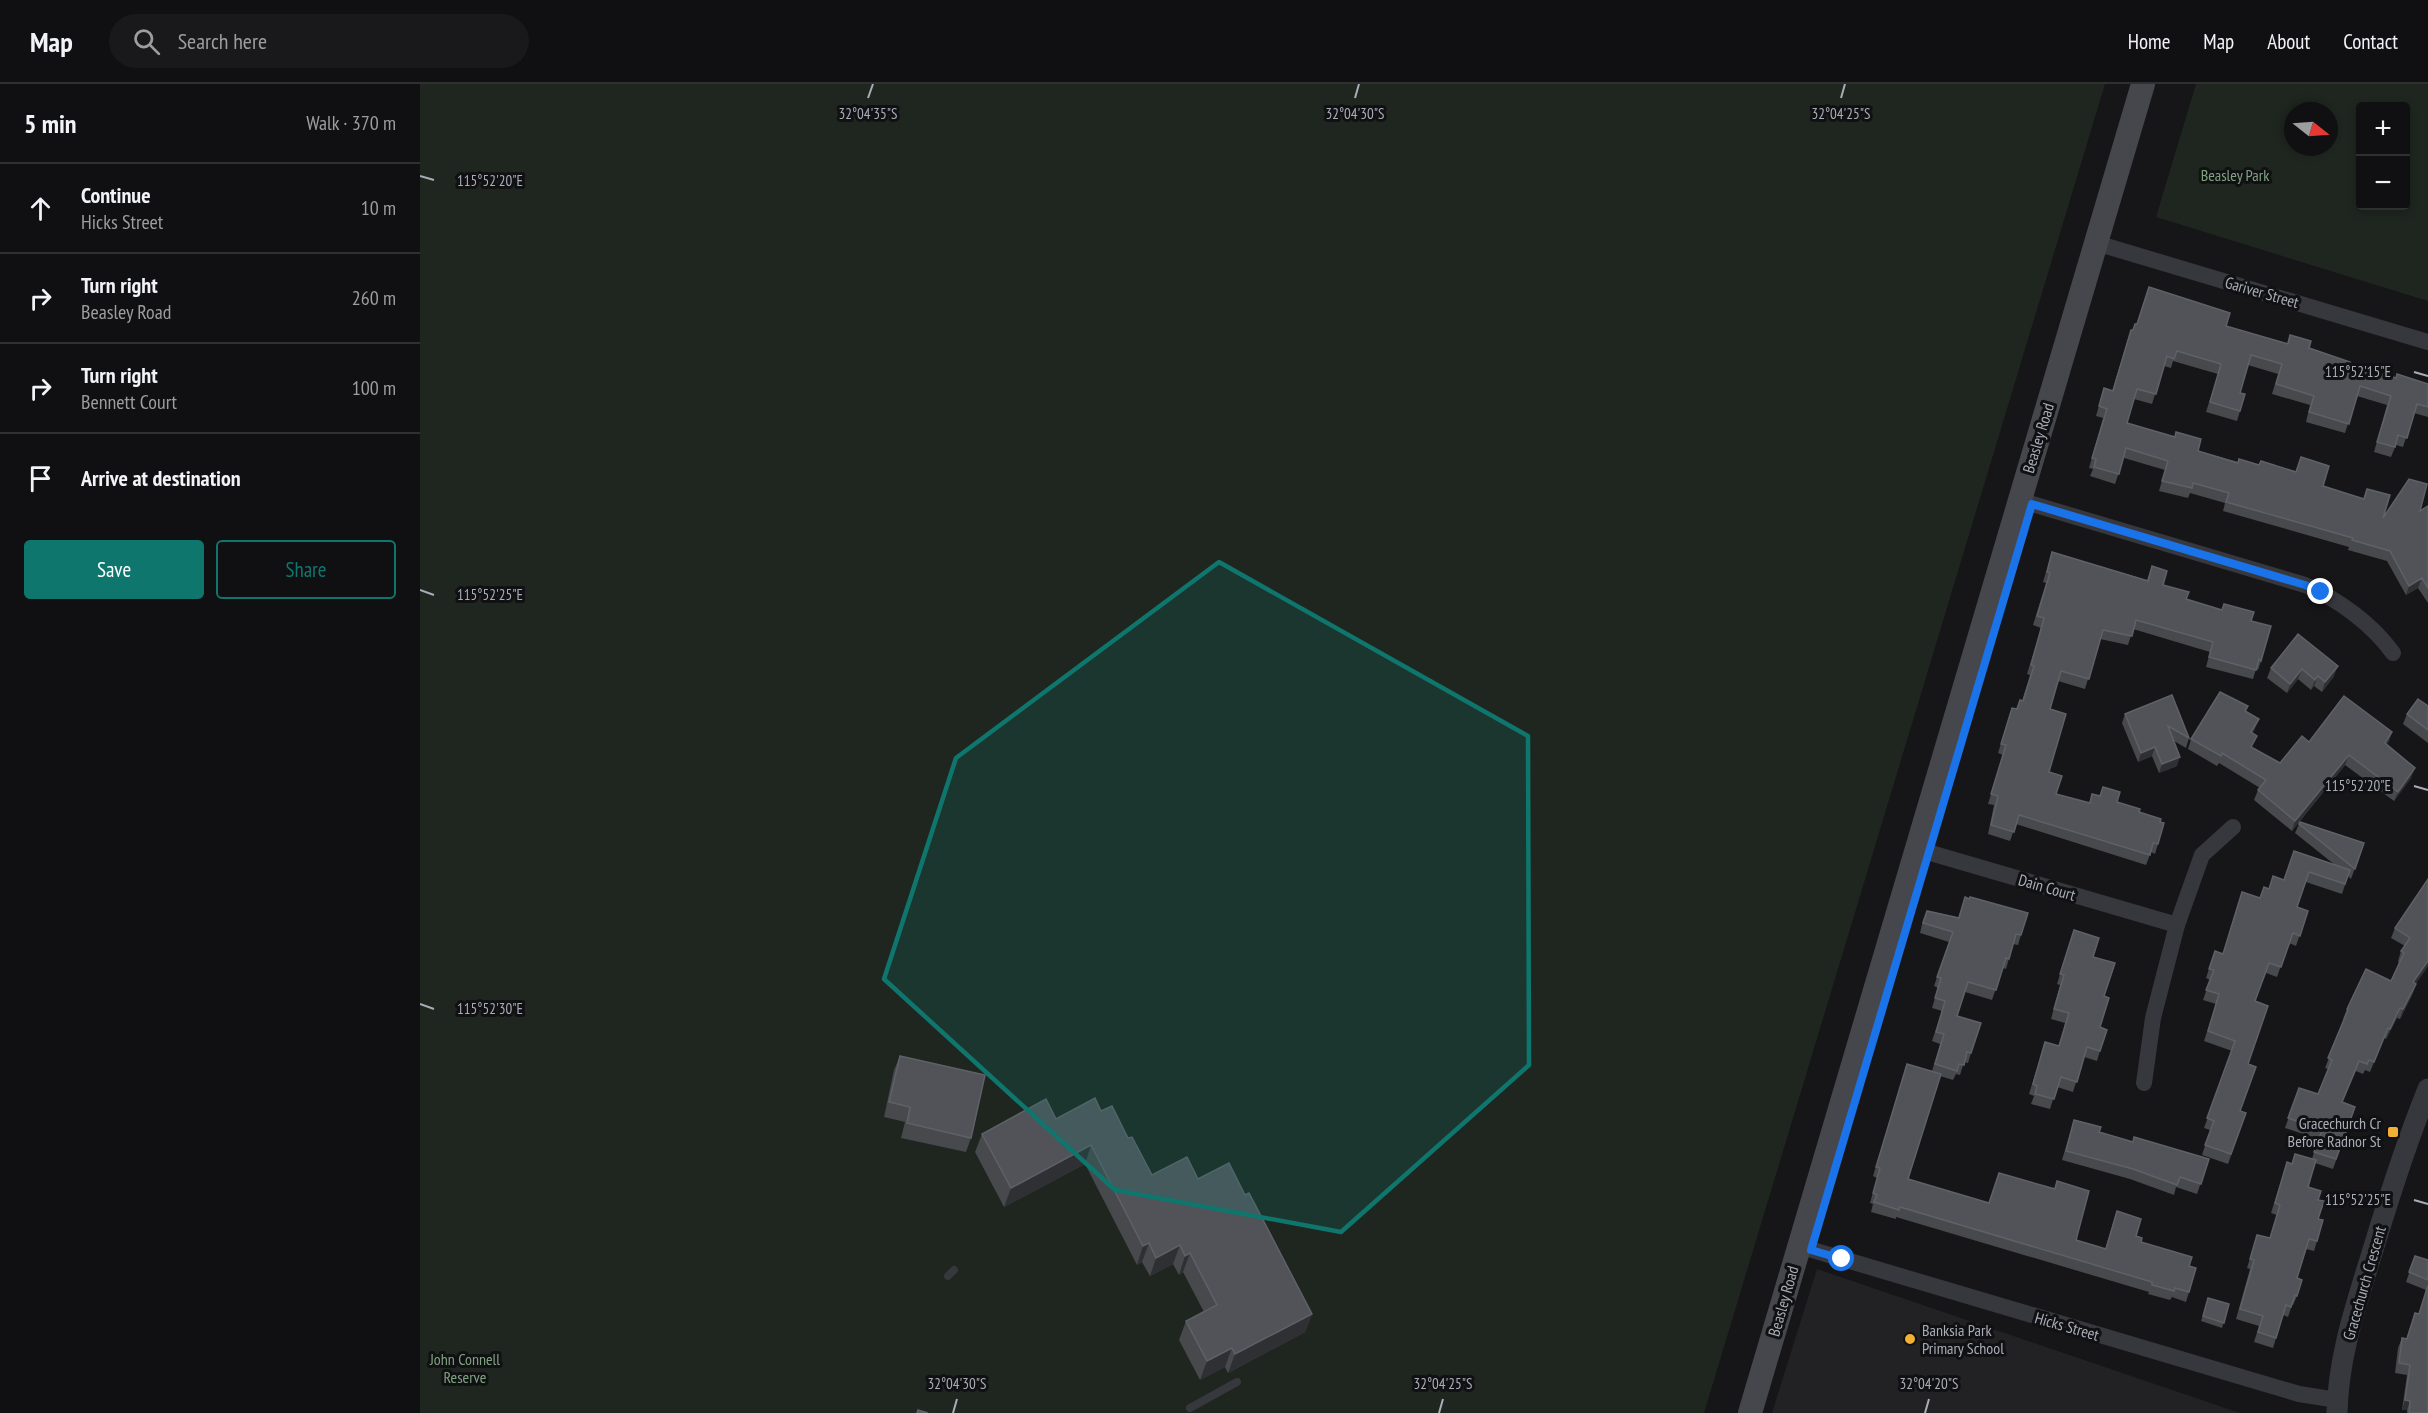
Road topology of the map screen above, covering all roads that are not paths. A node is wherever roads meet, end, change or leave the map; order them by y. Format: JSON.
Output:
{"nodes":[{"id":1,"x":2143,"y":84,"type":"edge"},
{"id":2,"x":2156,"y":84,"type":"edge"},
{"id":3,"x":2102,"y":245,"type":"junction"},
{"id":4,"x":2428,"y":342,"type":"edge"},
{"id":5,"x":2026,"y":502,"type":"junction"},
{"id":6,"x":2393,"y":653,"type":"dead end"},
{"id":7,"x":2234,"y":827,"type":"dead end"},
{"id":8,"x":1923,"y":850,"type":"junction"},
{"id":9,"x":2176,"y":925,"type":"junction"},
{"id":10,"x":2144,"y":1083,"type":"dead end"},
{"id":11,"x":2428,"y":1089,"type":"edge"},
{"id":12,"x":1805,"y":1248,"type":"junction"},
{"id":13,"x":1237,"y":1382,"type":"dead end"},
{"id":14,"x":2337,"y":1406,"type":"edge"},
{"id":15,"x":1190,"y":1408,"type":"dead end"},
{"id":16,"x":1750,"y":1413,"type":"edge"},
{"id":17,"x":1764,"y":1413,"type":"edge"}],
"edges":[{"from":1,"to":3,"type":"main road","name":"Beasley Road"},
{"from":2,"to":3,"type":"main road","name":"Beasley Road"},
{"from":3,"to":4,"type":"street","name":"Gariver Street"},
{"from":3,"to":5,"type":"main road","name":"Beasley Road"},
{"from":5,"to":6,"type":"street"},
{"from":5,"to":8,"type":"main road","name":"Beasley Road"},
{"from":7,"to":9,"type":"street"},
{"from":8,"to":9,"type":"street","name":"Dain Court"},
{"from":8,"to":12,"type":"main road","name":"Beasley Road"},
{"from":9,"to":10,"type":"street"},
{"from":11,"to":14,"type":"street","name":"Gracechurch Crescent"},
{"from":12,"to":14,"type":"street","name":"Hicks Street"},
{"from":12,"to":16,"type":"main road","name":"Beasley Road"},
{"from":12,"to":17,"type":"main road","name":"Beasley Road"},
{"from":13,"to":15,"type":"lane"}]}
